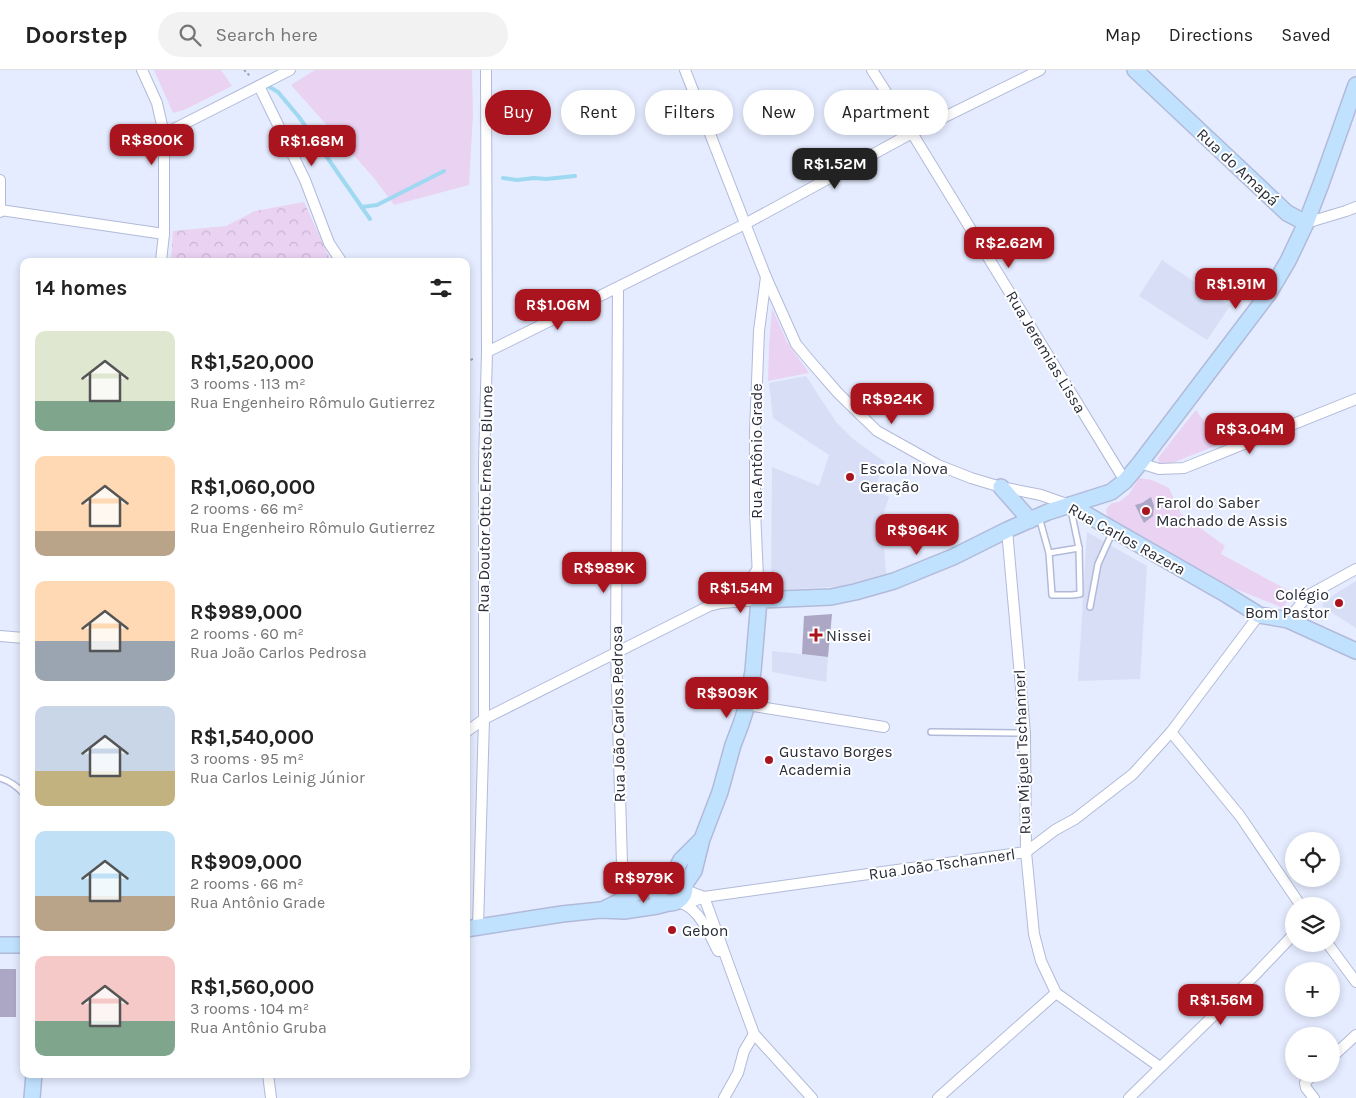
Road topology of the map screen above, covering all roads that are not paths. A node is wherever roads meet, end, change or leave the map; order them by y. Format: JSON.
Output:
{"nodes":[{"id":1,"x":142,"y":70,"type":"edge"},
{"id":2,"x":290,"y":70,"type":"edge"},
{"id":3,"x":486,"y":70,"type":"edge"},
{"id":4,"x":685,"y":70,"type":"edge"},
{"id":5,"x":872,"y":70,"type":"edge"},
{"id":6,"x":1040,"y":70,"type":"edge"},
{"id":7,"x":1135,"y":70,"type":"edge"},
{"id":8,"x":1356,"y":85,"type":"edge"},
{"id":9,"x":259,"y":86,"type":"junction"},
{"id":10,"x":884,"y":90,"type":"edge"},
{"id":11,"x":948,"y":116,"type":"edge"},
{"id":12,"x":164,"y":134,"type":"junction"},
{"id":13,"x":910,"y":135,"type":"edge"},
{"id":14,"x":913,"y":135,"type":"edge"},
{"id":15,"x":0,"y":180,"type":"edge"},
{"id":16,"x":1356,"y":207,"type":"edge"},
{"id":17,"x":0,"y":211,"type":"edge"},
{"id":18,"x":1306,"y":223,"type":"junction"},
{"id":19,"x":745,"y":224,"type":"junction"},
{"id":20,"x":164,"y":234,"type":"junction"},
{"id":21,"x":161,"y":258,"type":"edge"},
{"id":22,"x":339,"y":258,"type":"edge"},
{"id":23,"x":766,"y":277,"type":"junction"},
{"id":24,"x":618,"y":288,"type":"junction"},
{"id":25,"x":487,"y":352,"type":"junction"},
{"id":26,"x":1356,"y":399,"type":"edge"},
{"id":27,"x":1140,"y":463,"type":"junction"},
{"id":28,"x":1125,"y":481,"type":"junction"},
{"id":29,"x":1001,"y":487,"type":"junction"},
{"id":30,"x":1070,"y":505,"type":"junction"},
{"id":31,"x":1034,"y":518,"type":"junction"},
{"id":32,"x":1007,"y":530,"type":"junction"},
{"id":33,"x":1113,"y":530,"type":"junction"},
{"id":34,"x":1079,"y":548,"type":"junction"},
{"id":35,"x":1049,"y":553,"type":"junction"},
{"id":36,"x":1356,"y":569,"type":"edge"},
{"id":37,"x":757,"y":570,"type":"junction"},
{"id":38,"x":759,"y":600,"type":"junction"},
{"id":39,"x":721,"y":603,"type":"junction"},
{"id":40,"x":1090,"y":607,"type":"dead end"},
{"id":41,"x":1260,"y":615,"type":"junction"},
{"id":42,"x":1288,"y":620,"type":"junction"},
{"id":43,"x":0,"y":636,"type":"edge"},
{"id":44,"x":20,"y":638,"type":"edge"},
{"id":45,"x":1356,"y":650,"type":"edge"},
{"id":46,"x":616,"y":652,"type":"junction"},
{"id":47,"x":747,"y":705,"type":"junction"},
{"id":48,"x":484,"y":719,"type":"junction"},
{"id":49,"x":884,"y":727,"type":"dead end"},
{"id":50,"x":470,"y":729,"type":"edge"},
{"id":51,"x":931,"y":732,"type":"dead end"},
{"id":52,"x":1171,"y":732,"type":"junction"},
{"id":53,"x":1025,"y":733,"type":"junction"},
{"id":54,"x":0,"y":778,"type":"edge"},
{"id":55,"x":20,"y":788,"type":"edge"},
{"id":56,"x":702,"y":839,"type":"junction"},
{"id":57,"x":1026,"y":852,"type":"junction"},
{"id":58,"x":674,"y":873,"type":"junction"},
{"id":59,"x":655,"y":882,"type":"junction"},
{"id":60,"x":680,"y":897,"type":"junction"},
{"id":61,"x":704,"y":897,"type":"junction"},
{"id":62,"x":1294,"y":897,"type":"edge"},
{"id":63,"x":623,"y":900,"type":"junction"},
{"id":64,"x":601,"y":910,"type":"junction"},
{"id":65,"x":472,"y":928,"type":"edge"},
{"id":66,"x":1285,"y":943,"type":"edge"},
{"id":67,"x":0,"y":945,"type":"edge"},
{"id":68,"x":20,"y":945,"type":"edge"},
{"id":69,"x":1334,"y":952,"type":"edge"},
{"id":70,"x":733,"y":978,"type":"junction"},
{"id":71,"x":1356,"y":982,"type":"edge"},
{"id":72,"x":1056,"y":993,"type":"junction"},
{"id":73,"x":754,"y":1034,"type":"junction"},
{"id":74,"x":1356,"y":1035,"type":"edge"},
{"id":75,"x":1340,"y":1050,"type":"edge"},
{"id":76,"x":1160,"y":1067,"type":"junction"},
{"id":77,"x":34,"y":1078,"type":"edge"},
{"id":78,"x":268,"y":1078,"type":"edge"},
{"id":79,"x":1306,"y":1082,"type":"edge"},
{"id":80,"x":32,"y":1098,"type":"edge"},
{"id":81,"x":271,"y":1098,"type":"edge"},
{"id":82,"x":724,"y":1098,"type":"edge"},
{"id":83,"x":812,"y":1098,"type":"edge"},
{"id":84,"x":938,"y":1098,"type":"edge"},
{"id":85,"x":1129,"y":1098,"type":"edge"},
{"id":86,"x":1314,"y":1098,"type":"edge"}],
"edges":[{"from":1,"to":12,"type":"street"},
{"from":2,"to":9,"type":"street"},
{"from":3,"to":25,"type":"street","name":"Rua Doutor Otto Ernesto Blume"},
{"from":4,"to":19,"type":"street"},
{"from":5,"to":10,"type":"street","name":"Rua Jeremias Lissa"},
{"from":6,"to":11,"type":"street"},
{"from":7,"to":18,"type":"main road","name":"Rua do Amapá"},
{"from":8,"to":18,"type":"main road"},
{"from":9,"to":12,"type":"street"},
{"from":9,"to":22,"type":"street"},
{"from":12,"to":20,"type":"street"},
{"from":13,"to":19,"type":"street"},
{"from":14,"to":28,"type":"street","name":"Rua Jeremias Lissa"},
{"from":15,"to":17,"type":"street"},
{"from":16,"to":18,"type":"street"},
{"from":17,"to":20,"type":"street"},
{"from":18,"to":27,"type":"main road"},
{"from":19,"to":23,"type":"street"},
{"from":19,"to":24,"type":"street"},
{"from":20,"to":21,"type":"street"},
{"from":23,"to":29,"type":"street","name":"Rua Carlos Razera"},
{"from":23,"to":37,"type":"street","name":"Rua Antônio Grade"},
{"from":24,"to":25,"type":"street"},
{"from":24,"to":46,"type":"street","name":"Rua João Carlos Pedrosa"},
{"from":25,"to":48,"type":"street","name":"Rua Doutor Otto Ernesto Blume"},
{"from":26,"to":27,"type":"street"},
{"from":27,"to":28,"type":"main road"},
{"from":28,"to":30,"type":"main road"},
{"from":29,"to":30,"type":"street","name":"Rua Carlos Razera"},
{"from":29,"to":31,"type":"main road"},
{"from":30,"to":31,"type":"main road"},
{"from":30,"to":33,"type":"main road","name":"Rua Carlos Razera"},
{"from":30,"to":34,"type":"lane"},
{"from":31,"to":32,"type":"main road"},
{"from":31,"to":35,"type":"lane"},
{"from":32,"to":38,"type":"main road"},
{"from":32,"to":53,"type":"street","name":"Rua Miguel Tschannerl"},
{"from":33,"to":40,"type":"lane"},
{"from":33,"to":41,"type":"main road","name":"Rua Carlos Razera"},
{"from":34,"to":35,"type":"lane"},
{"from":34,"to":35,"type":"lane"},
{"from":36,"to":42,"type":"street"},
{"from":37,"to":38,"type":"street","name":"Rua Antônio Grade"},
{"from":37,"to":39,"type":"street"},
{"from":38,"to":39,"type":"street"},
{"from":38,"to":47,"type":"main road","name":"Rua Antônio Grade"},
{"from":39,"to":46,"type":"street"},
{"from":41,"to":42,"type":"main road","name":"Rua Carlos Razera"},
{"from":41,"to":52,"type":"street","name":"Rua João Tschannerl"},
{"from":42,"to":45,"type":"main road","name":"Rua Carlos Razera"},
{"from":43,"to":44,"type":"street"},
{"from":46,"to":48,"type":"street"},
{"from":46,"to":63,"type":"street","name":"Rua João Carlos Pedrosa"},
{"from":47,"to":49,"type":"street"},
{"from":47,"to":56,"type":"main road","name":"Rua Antônio Grade"},
{"from":48,"to":50,"type":"street"},
{"from":48,"to":65,"type":"street","name":"Rua Doutor Otto Ernesto Blume"},
{"from":51,"to":53,"type":"lane"},
{"from":52,"to":57,"type":"street","name":"Rua João Tschannerl"},
{"from":52,"to":62,"type":"street"},
{"from":53,"to":57,"type":"street","name":"Rua Miguel Tschannerl"},
{"from":54,"to":55,"type":"lane"},
{"from":56,"to":58,"type":"main road","name":"Rua Antônio Grade"},
{"from":56,"to":60,"type":"main road","name":"Rua Antônio Grade"},
{"from":57,"to":61,"type":"street","name":"Rua João Tschannerl"},
{"from":57,"to":72,"type":"street","name":"Rua Miguel Tschannerl"},
{"from":58,"to":59,"type":"main road"},
{"from":58,"to":60,"type":"main road"},
{"from":59,"to":60,"type":"main road"},
{"from":59,"to":63,"type":"main road"},
{"from":60,"to":61,"type":"street","name":"Rua João Tschannerl"},
{"from":60,"to":64,"type":"main road"},
{"from":60,"to":70,"type":"street"},
{"from":61,"to":70,"type":"street"},
{"from":63,"to":64,"type":"main road"},
{"from":64,"to":65,"type":"main road"},
{"from":66,"to":76,"type":"street"},
{"from":67,"to":68,"type":"main road"},
{"from":69,"to":71,"type":"street"},
{"from":70,"to":73,"type":"street"},
{"from":72,"to":76,"type":"street","name":"Rua Miguel Tschannerl"},
{"from":72,"to":84,"type":"street"},
{"from":73,"to":82,"type":"street"},
{"from":73,"to":83,"type":"street"},
{"from":74,"to":75,"type":"street"},
{"from":76,"to":85,"type":"street"},
{"from":77,"to":80,"type":"main road"},
{"from":78,"to":81,"type":"street"},
{"from":79,"to":86,"type":"street"}]}
